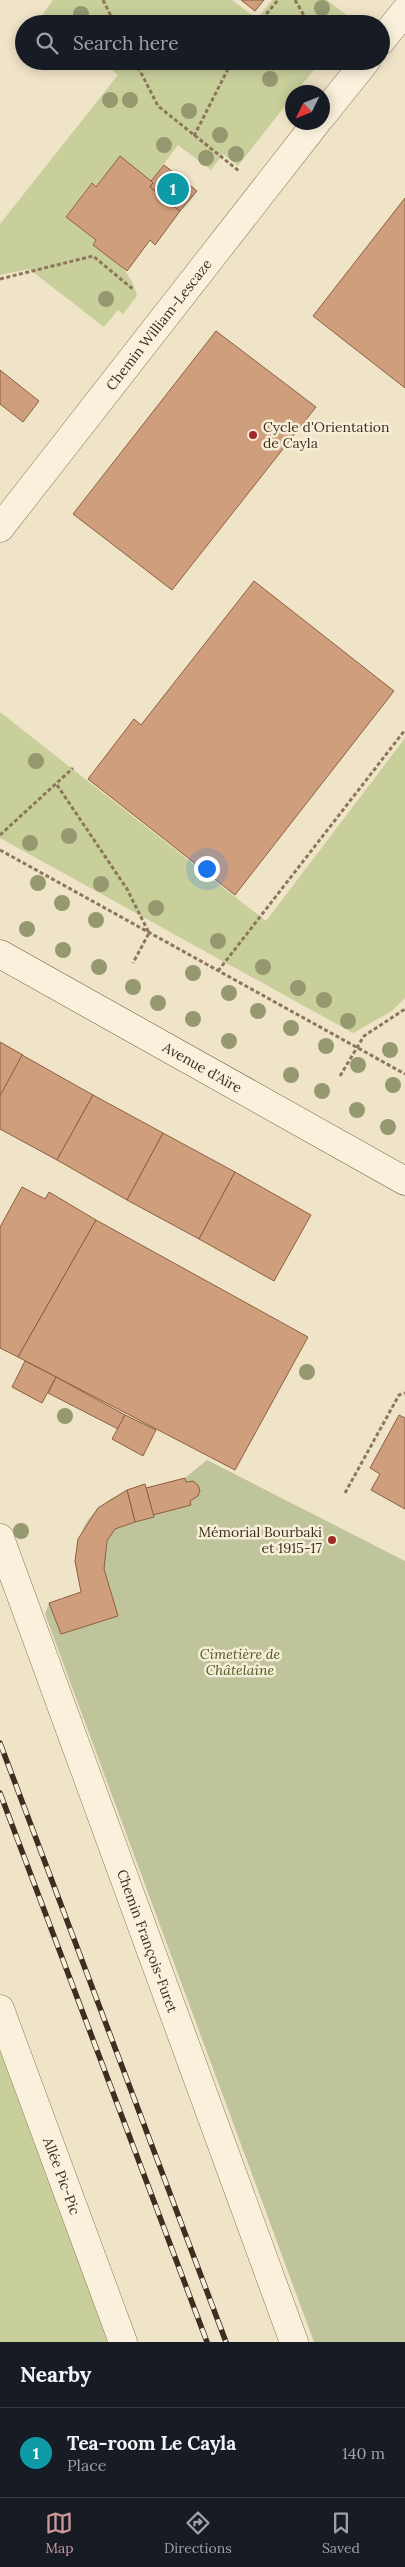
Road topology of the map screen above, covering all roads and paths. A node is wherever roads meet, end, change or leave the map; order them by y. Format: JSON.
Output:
{"nodes":[{"id":1,"x":103,"y":0,"type":"edge"},
{"id":2,"x":278,"y":0,"type":"edge"},
{"id":3,"x":295,"y":0,"type":"edge"},
{"id":4,"x":405,"y":11,"type":"edge"},
{"id":5,"x":110,"y":15,"type":"edge"},
{"id":6,"x":266,"y":15,"type":"edge"},
{"id":7,"x":303,"y":15,"type":"edge"},
{"id":8,"x":390,"y":30,"type":"edge"},
{"id":9,"x":140,"y":70,"type":"edge"},
{"id":10,"x":227,"y":70,"type":"edge"},
{"id":11,"x":359,"y":70,"type":"edge"},
{"id":12,"x":330,"y":106,"type":"edge"},
{"id":13,"x":312,"y":130,"type":"edge"},
{"id":14,"x":194,"y":136,"type":"junction"},
{"id":15,"x":242,"y":174,"type":"dead end"},
{"id":16,"x":0,"y":279,"type":"edge"},
{"id":17,"x":134,"y":290,"type":"dead end"},
{"id":18,"x":0,"y":528,"type":"edge"},
{"id":19,"x":405,"y":730,"type":"edge"},
{"id":20,"x":73,"y":768,"type":"dead end"},
{"id":21,"x":56,"y":785,"type":"junction"},
{"id":22,"x":0,"y":835,"type":"edge"},
{"id":23,"x":0,"y":850,"type":"edge"},
{"id":24,"x":149,"y":933,"type":"junction"},
{"id":25,"x":0,"y":954,"type":"edge"},
{"id":26,"x":133,"y":963,"type":"dead end"},
{"id":27,"x":218,"y":971,"type":"junction"},
{"id":28,"x":405,"y":1009,"type":"edge"},
{"id":29,"x":356,"y":1047,"type":"junction"},
{"id":30,"x":405,"y":1074,"type":"edge"},
{"id":31,"x":340,"y":1076,"type":"dead end"},
{"id":32,"x":405,"y":1181,"type":"edge"},
{"id":33,"x":405,"y":1392,"type":"edge"},
{"id":34,"x":345,"y":1493,"type":"dead end"},
{"id":35,"x":0,"y":1538,"type":"edge"},
{"id":36,"x":0,"y":2009,"type":"edge"},
{"id":37,"x":123,"y":2342,"type":"edge"},
{"id":38,"x":294,"y":2342,"type":"edge"}],
"edges":[{"from":1,"to":5,"type":"path"},
{"from":2,"to":6,"type":"path"},
{"from":3,"to":7,"type":"path"},
{"from":4,"to":8,"type":"street"},
{"from":9,"to":14,"type":"path"},
{"from":10,"to":14,"type":"path"},
{"from":11,"to":12,"type":"street"},
{"from":13,"to":18,"type":"street","name":"Chemin William-Lescaze"},
{"from":14,"to":15,"type":"path"},
{"from":16,"to":17,"type":"path"},
{"from":19,"to":27,"type":"path"},
{"from":20,"to":21,"type":"path"},
{"from":21,"to":22,"type":"path"},
{"from":21,"to":24,"type":"path"},
{"from":23,"to":24,"type":"path"},
{"from":24,"to":26,"type":"path"},
{"from":24,"to":27,"type":"path"},
{"from":25,"to":32,"type":"street","name":"Avenue d'Aïre"},
{"from":27,"to":29,"type":"path"},
{"from":28,"to":29,"type":"path"},
{"from":29,"to":30,"type":"path"},
{"from":29,"to":31,"type":"path"},
{"from":33,"to":34,"type":"path"},
{"from":35,"to":38,"type":"street","name":"Chemin François-Furet"},
{"from":36,"to":37,"type":"street","name":"Allée Pic-Pic"}]}
